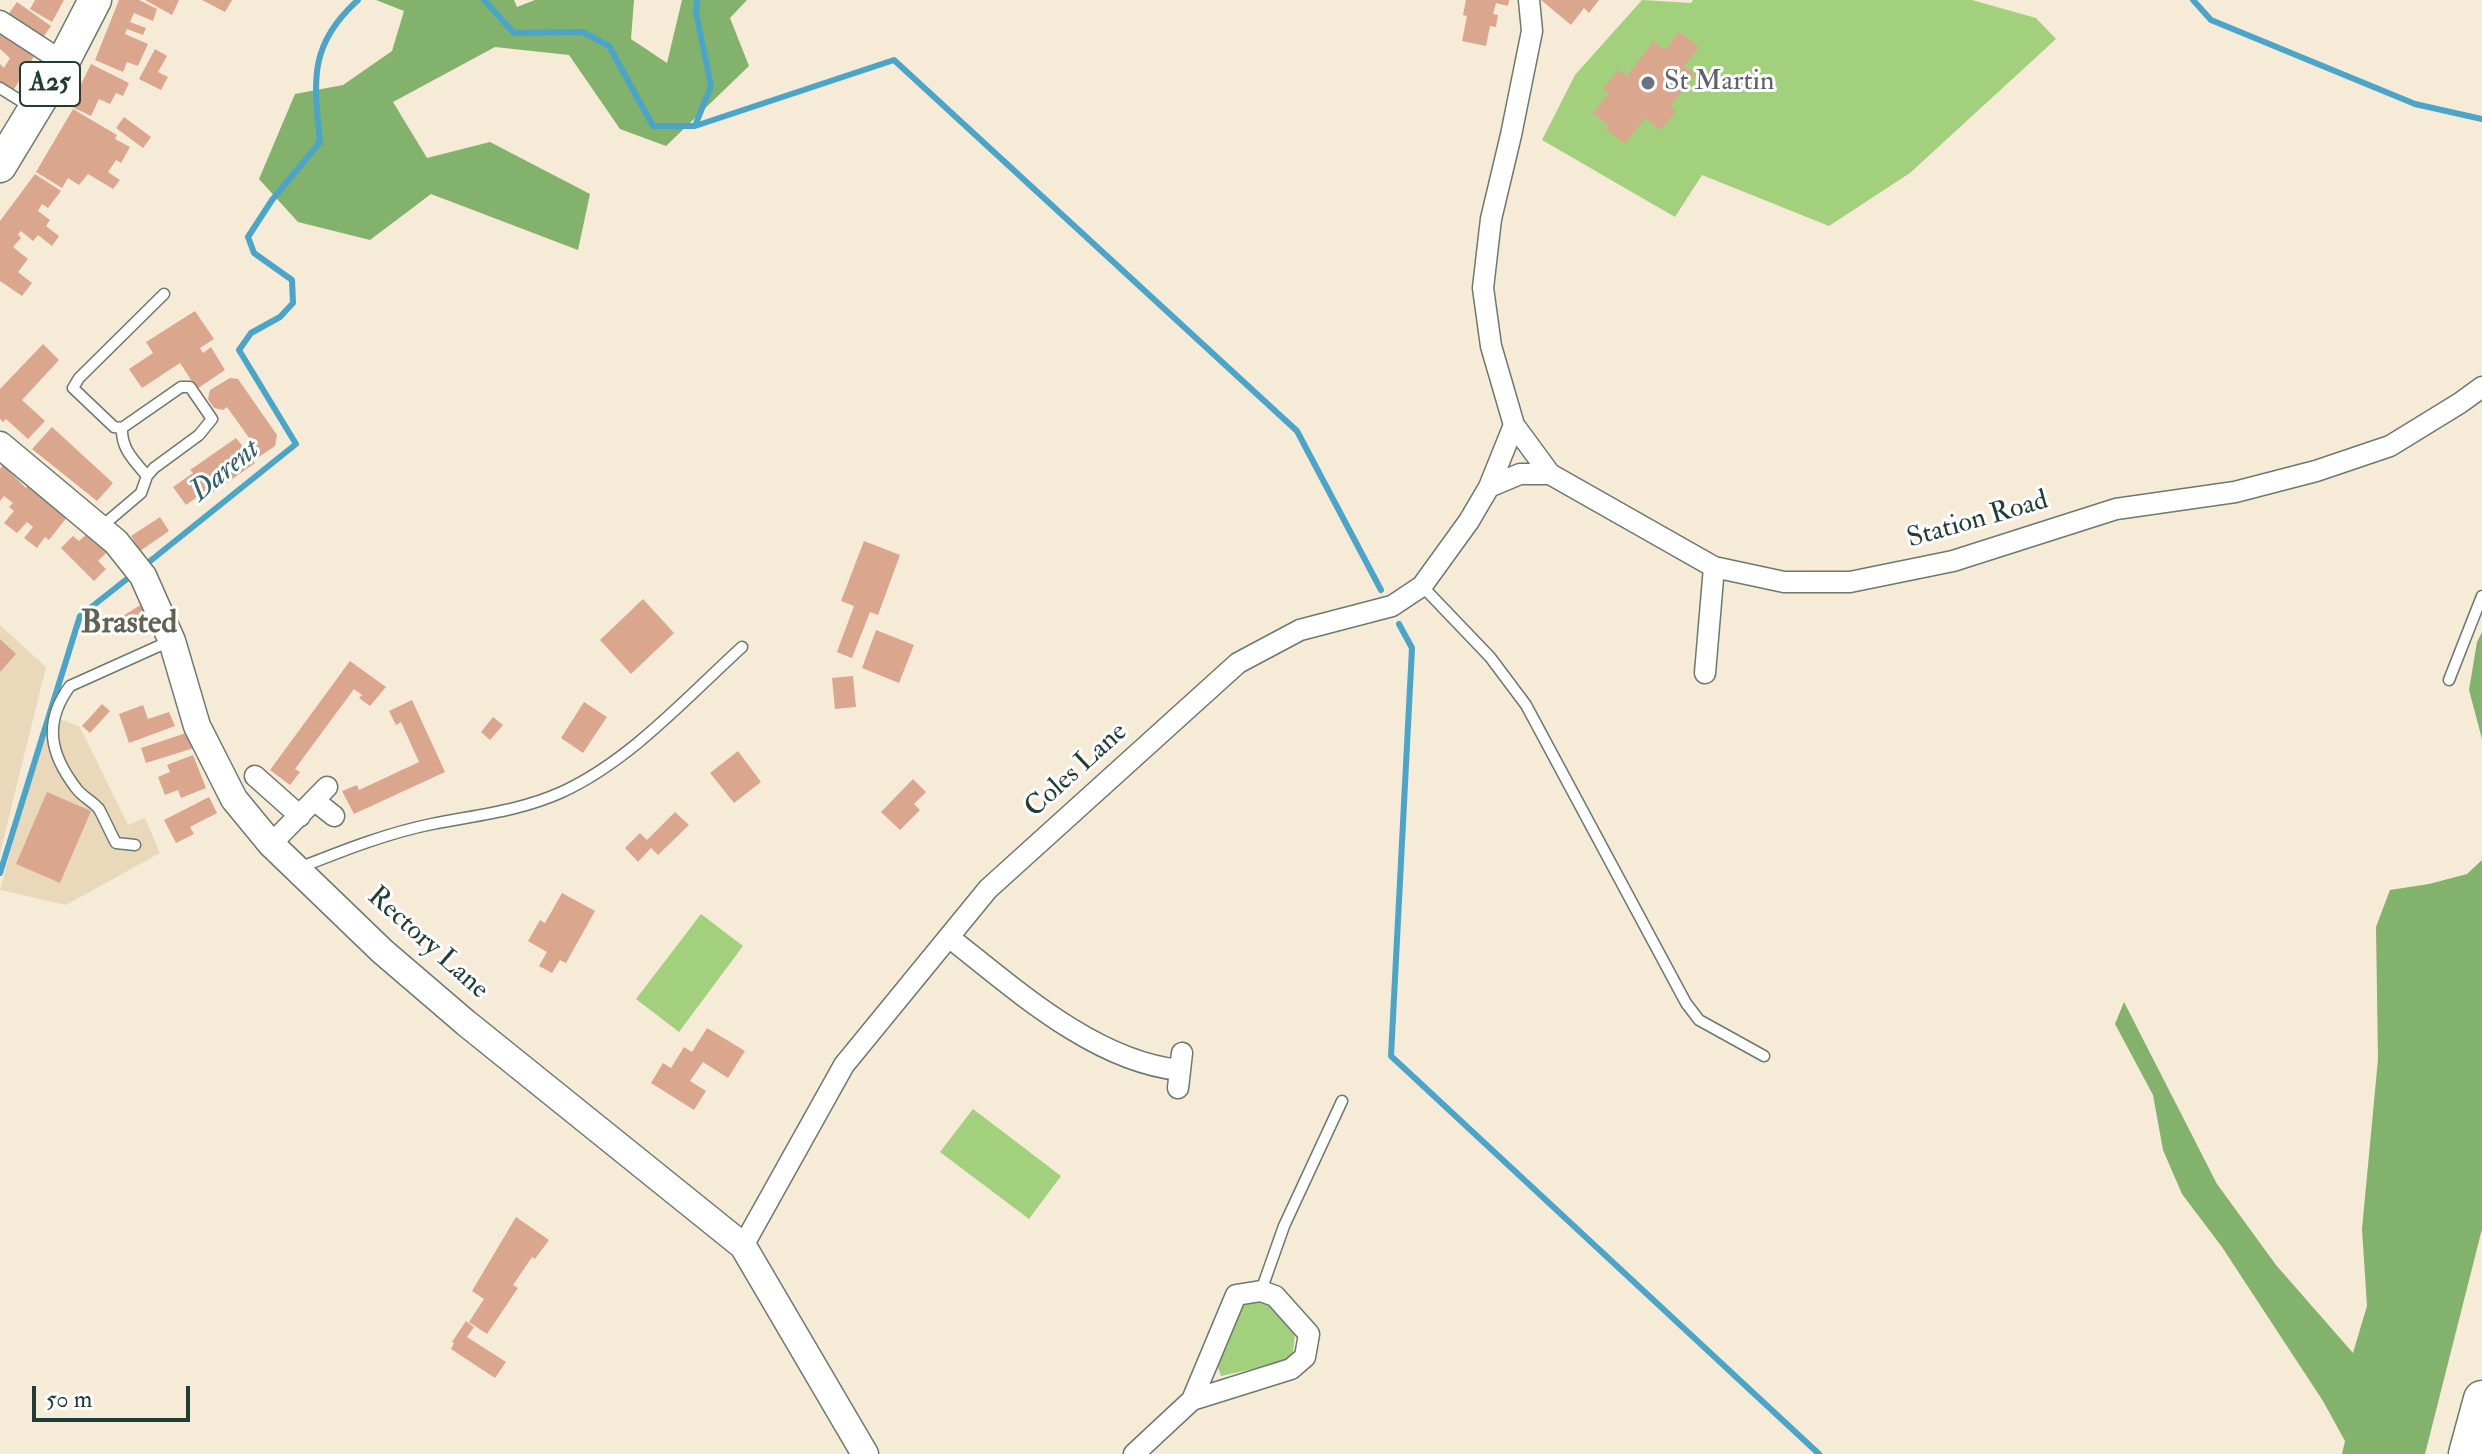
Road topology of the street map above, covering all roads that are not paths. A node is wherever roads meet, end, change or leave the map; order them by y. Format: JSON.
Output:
{"nodes":[{"id":1,"x":95,"y":0,"type":"edge"},
{"id":2,"x":1529,"y":0,"type":"edge"},
{"id":3,"x":0,"y":21,"type":"edge"},
{"id":4,"x":63,"y":62,"type":"junction"},
{"id":5,"x":0,"y":88,"type":"edge"},
{"id":6,"x":35,"y":109,"type":"junction"},
{"id":7,"x":3,"y":155,"type":"edge"},
{"id":8,"x":164,"y":294,"type":"dead end"},
{"id":9,"x":2482,"y":387,"type":"edge"},
{"id":10,"x":1514,"y":425,"type":"junction"},
{"id":11,"x":122,"y":428,"type":"junction"},
{"id":12,"x":0,"y":445,"type":"edge"},
{"id":13,"x":1550,"y":474,"type":"junction"},
{"id":14,"x":147,"y":476,"type":"junction"},
{"id":15,"x":1489,"y":487,"type":"junction"},
{"id":16,"x":100,"y":528,"type":"junction"},
{"id":17,"x":1714,"y":567,"type":"junction"},
{"id":18,"x":1422,"y":586,"type":"junction"},
{"id":19,"x":2482,"y":596,"type":"edge"},
{"id":20,"x":172,"y":641,"type":"junction"},
{"id":21,"x":742,"y":647,"type":"dead end"},
{"id":22,"x":1705,"y":673,"type":"dead end"},
{"id":23,"x":2449,"y":680,"type":"dead end"},
{"id":24,"x":255,"y":776,"type":"dead end"},
{"id":25,"x":300,"y":816,"type":"junction"},
{"id":26,"x":334,"y":816,"type":"dead end"},
{"id":27,"x":271,"y":844,"type":"junction"},
{"id":28,"x":135,"y":845,"type":"dead end"},
{"id":29,"x":298,"y":868,"type":"junction"},
{"id":30,"x":950,"y":938,"type":"junction"},
{"id":31,"x":1764,"y":1056,"type":"dead end"},
{"id":32,"x":1180,"y":1070,"type":"dead end"},
{"id":33,"x":1342,"y":1101,"type":"dead end"},
{"id":34,"x":743,"y":1246,"type":"junction"},
{"id":35,"x":1261,"y":1291,"type":"junction"},
{"id":36,"x":2482,"y":1399,"type":"edge"},
{"id":37,"x":1192,"y":1400,"type":"junction"},
{"id":38,"x":865,"y":1454,"type":"edge"},
{"id":39,"x":1134,"y":1454,"type":"edge"},
{"id":40,"x":2467,"y":1454,"type":"edge"}],
"edges":[{"from":1,"to":4,"type":"main road","number":"A25"},
{"from":2,"to":10,"type":"street"},
{"from":3,"to":4,"type":"street"},
{"from":4,"to":6,"type":"main road","number":"A25"},
{"from":5,"to":6,"type":"lane"},
{"from":6,"to":7,"type":"main road","number":"A25"},
{"from":8,"to":11,"type":"lane"},
{"from":9,"to":17,"type":"street","name":"Station Road"},
{"from":10,"to":13,"type":"street","name":"Station Road"},
{"from":10,"to":15,"type":"street","name":"Coles Lane"},
{"from":11,"to":14,"type":"lane"},
{"from":11,"to":14,"type":"lane"},
{"from":12,"to":16,"type":"street","name":"Rectory Lane"},
{"from":13,"to":15,"type":"street"},
{"from":13,"to":17,"type":"street","name":"Station Road"},
{"from":14,"to":16,"type":"lane"},
{"from":15,"to":18,"type":"street","name":"Coles Lane"},
{"from":16,"to":20,"type":"street","name":"Rectory Lane"},
{"from":17,"to":22,"type":"street"},
{"from":18,"to":30,"type":"street","name":"Coles Lane"},
{"from":18,"to":31,"type":"lane"},
{"from":19,"to":23,"type":"lane"},
{"from":20,"to":27,"type":"street","name":"Rectory Lane"},
{"from":20,"to":28,"type":"lane"},
{"from":21,"to":29,"type":"lane"},
{"from":24,"to":25,"type":"street"},
{"from":25,"to":26,"type":"street"},
{"from":25,"to":27,"type":"street"},
{"from":27,"to":29,"type":"street","name":"Rectory Lane"},
{"from":29,"to":34,"type":"street","name":"Rectory Lane"},
{"from":30,"to":32,"type":"street"},
{"from":30,"to":34,"type":"street","name":"Coles Lane"},
{"from":33,"to":35,"type":"lane"},
{"from":34,"to":38,"type":"street","name":"Rectory Lane"},
{"from":35,"to":37,"type":"street"},
{"from":35,"to":37,"type":"street"},
{"from":36,"to":40,"type":"highway"},
{"from":37,"to":39,"type":"street"}]}
